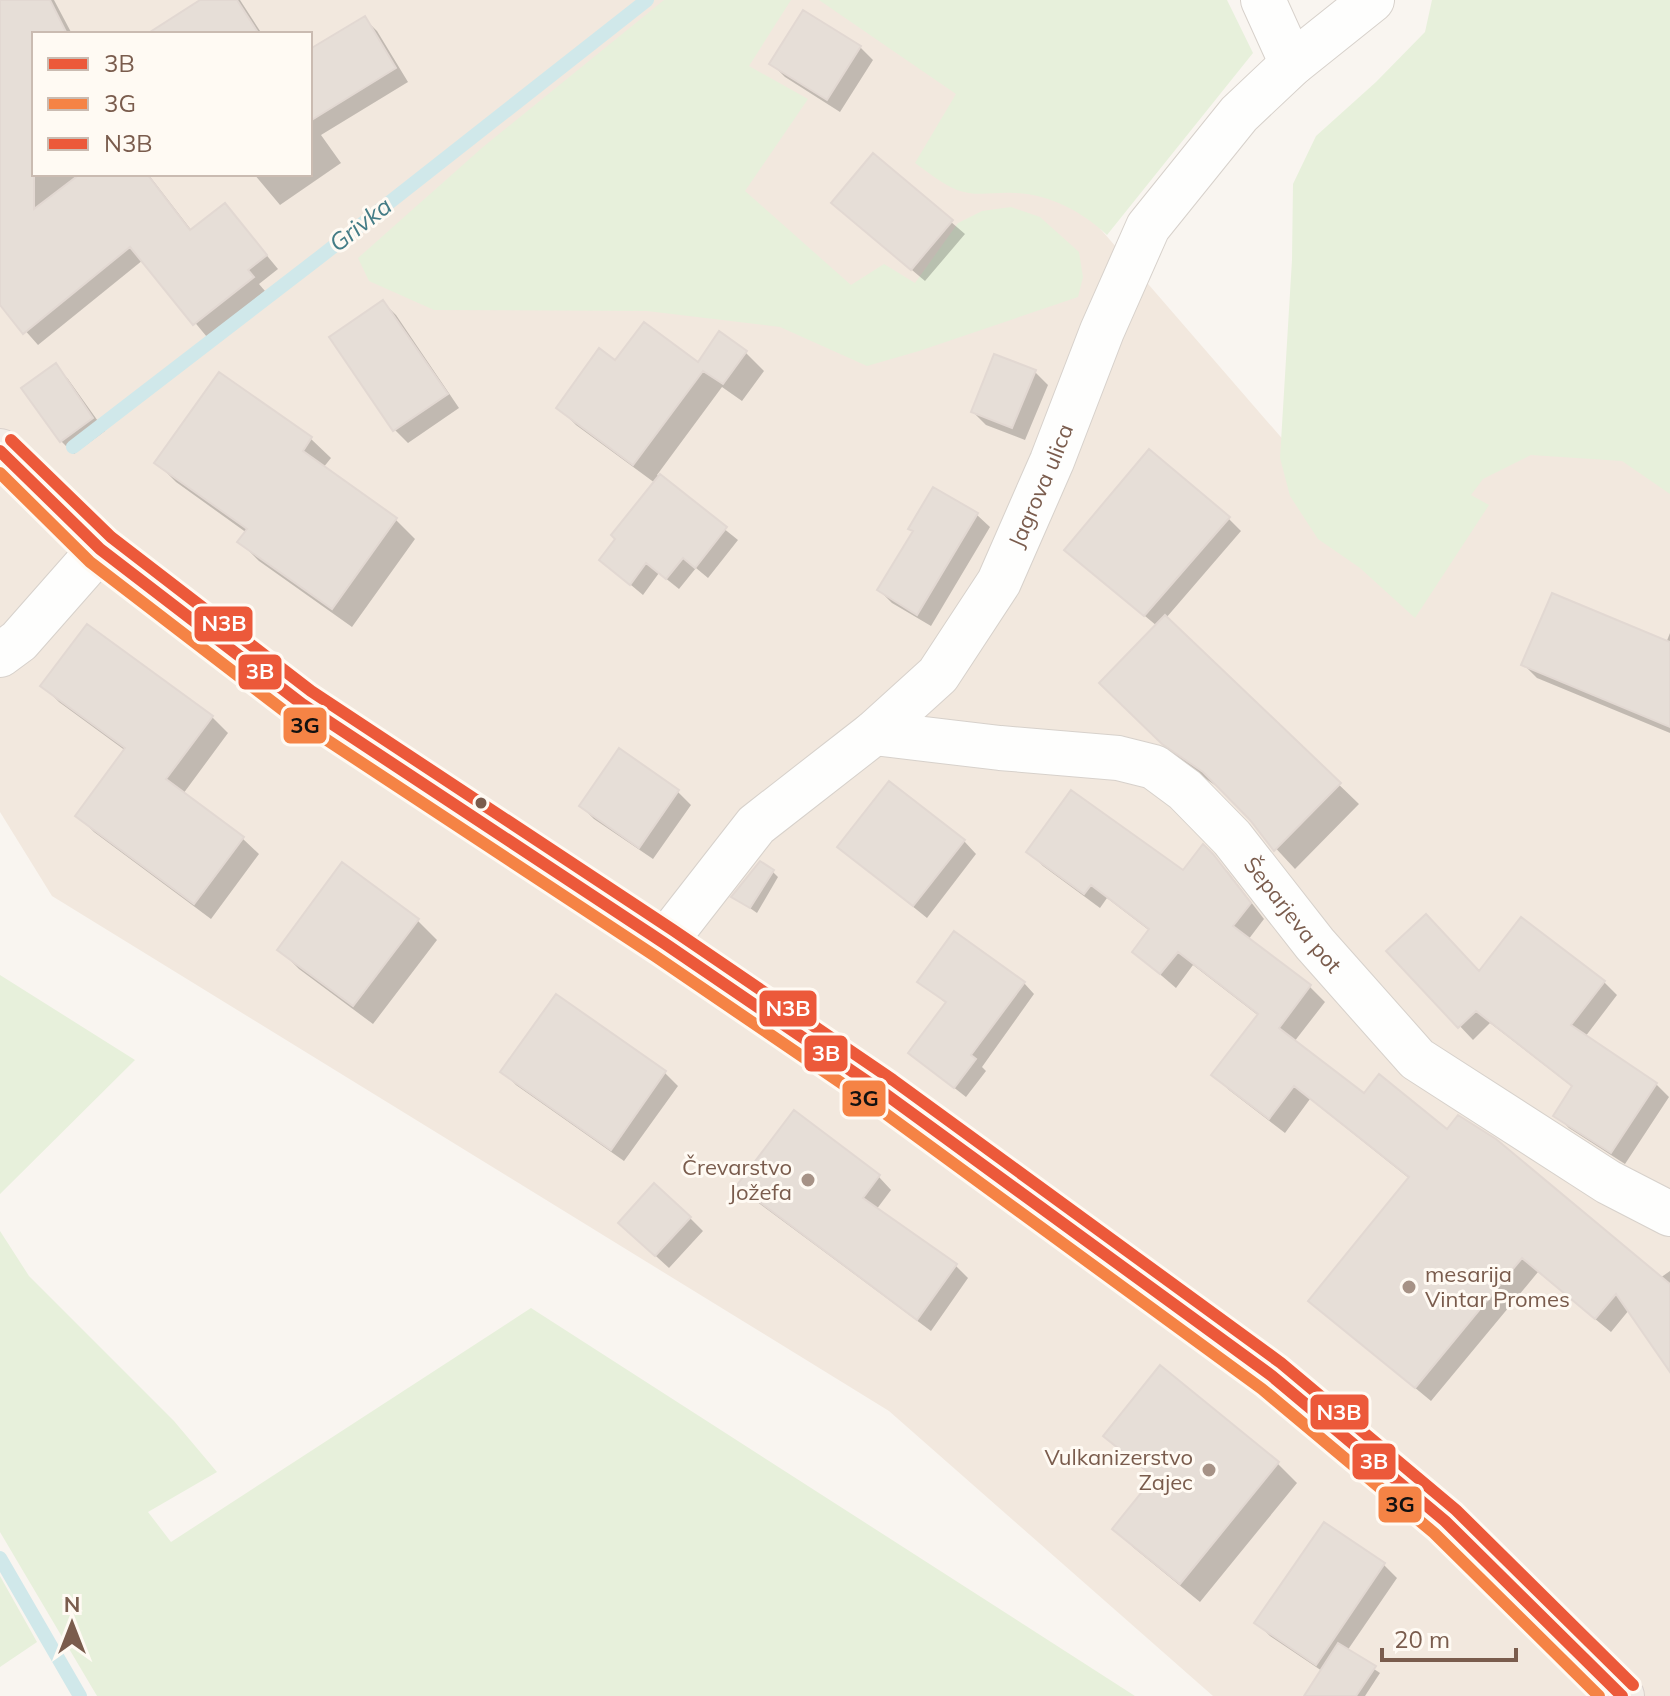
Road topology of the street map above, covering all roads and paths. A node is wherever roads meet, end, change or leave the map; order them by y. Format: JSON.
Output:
{"nodes":[{"id":1,"x":1263,"y":0,"type":"edge"},
{"id":2,"x":1372,"y":0,"type":"edge"},
{"id":3,"x":1292,"y":64,"type":"junction"},
{"id":4,"x":0,"y":451,"type":"edge"},
{"id":5,"x":100,"y":549,"type":"junction"},
{"id":6,"x":0,"y":655,"type":"edge"},
{"id":7,"x":874,"y":733,"type":"junction"},
{"id":8,"x":664,"y":943,"type":"junction"},
{"id":9,"x":1670,"y":1214,"type":"edge"},
{"id":10,"x":1622,"y":1696,"type":"edge"}],
"edges":[{"from":1,"to":3,"type":"street"},
{"from":2,"to":3,"type":"street","name":"Jagrova ulica"},
{"from":3,"to":7,"type":"street","name":"Jagrova ulica"},
{"from":4,"to":5,"type":"main road"},
{"from":5,"to":6,"type":"street"},
{"from":5,"to":8,"type":"main road"},
{"from":7,"to":8,"type":"street","name":"Jagrova ulica"},
{"from":7,"to":9,"type":"street","name":"Šeparjeva pot"},
{"from":8,"to":10,"type":"main road"}]}
